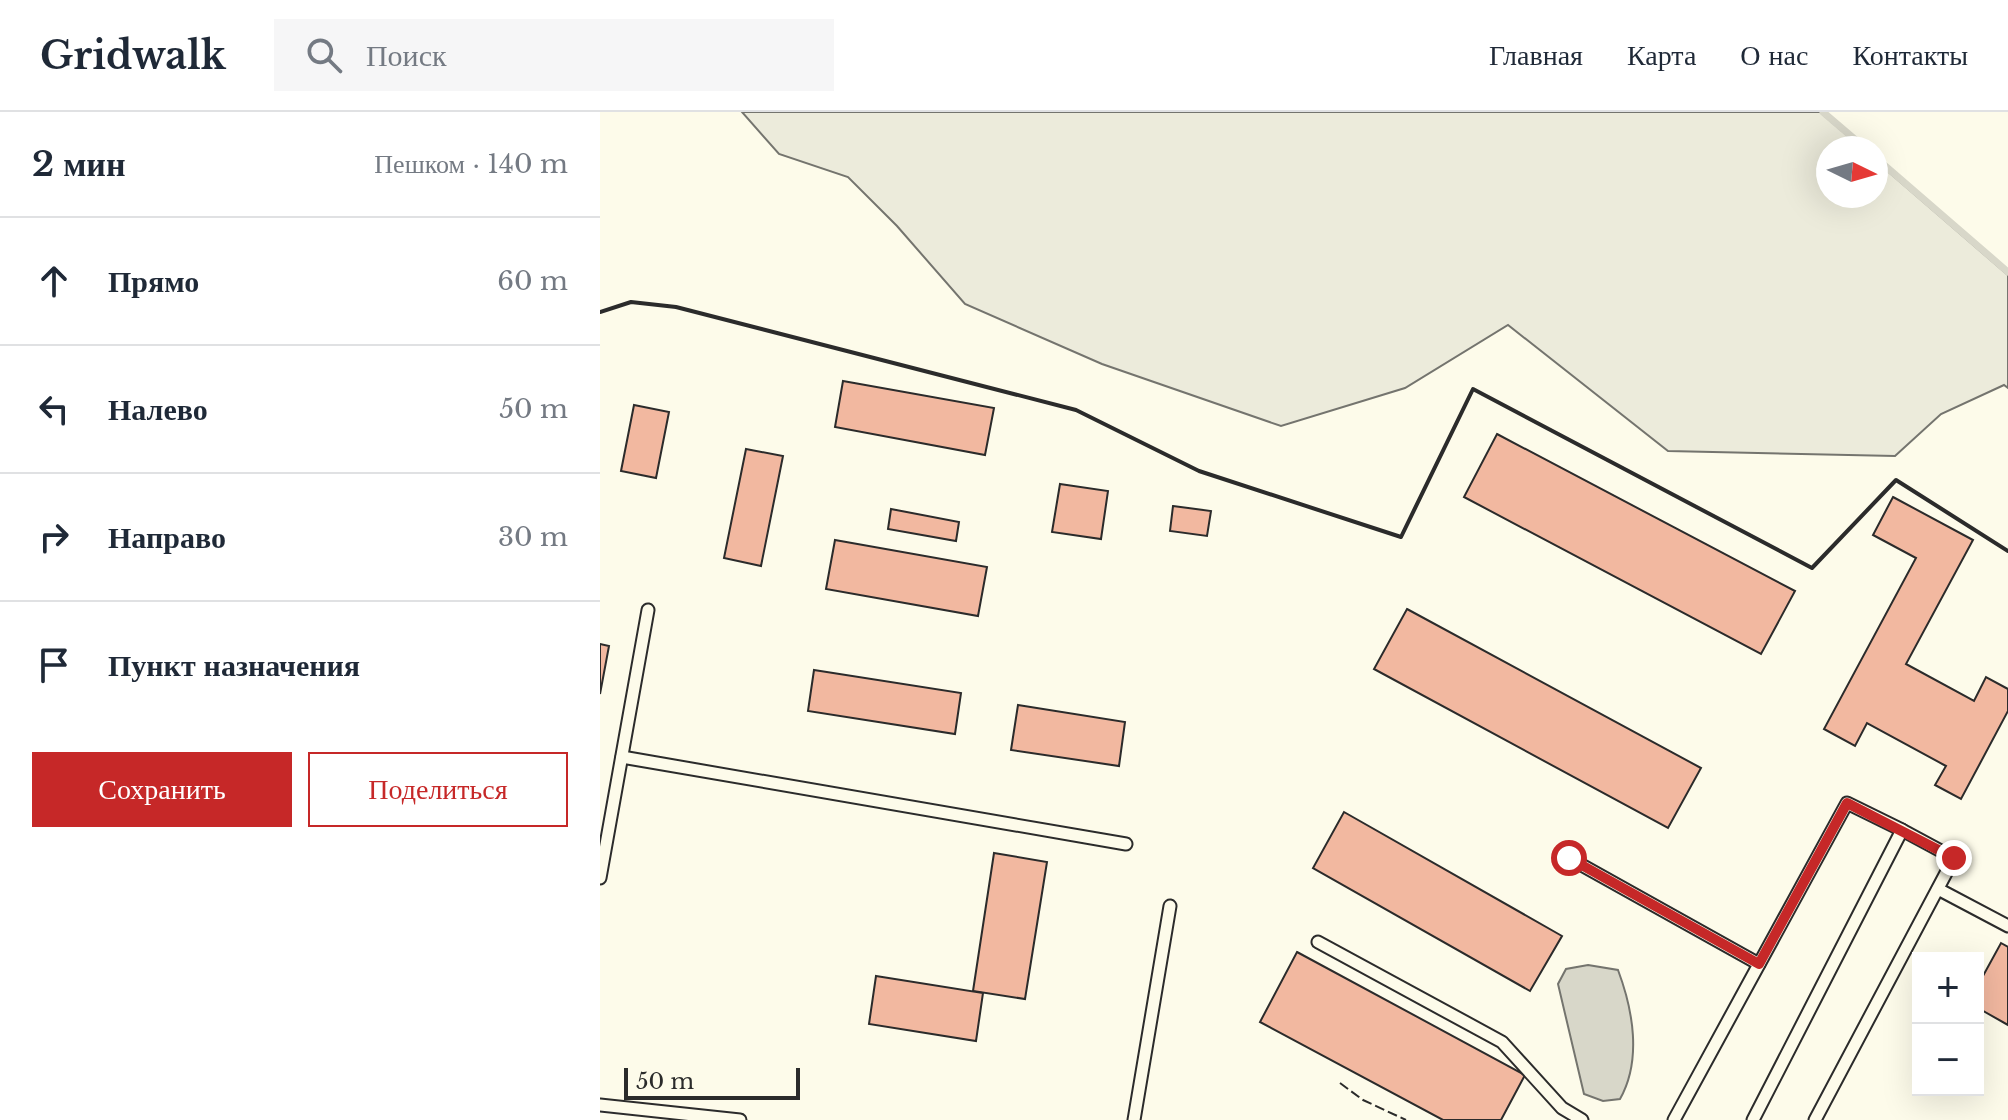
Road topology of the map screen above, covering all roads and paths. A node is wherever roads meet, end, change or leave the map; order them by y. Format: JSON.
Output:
{"nodes":[{"id":1,"x":648,"y":610,"type":"dead end"},
{"id":2,"x":622,"y":757,"type":"junction"},
{"id":3,"x":1902,"y":830,"type":"junction"},
{"id":4,"x":1126,"y":844,"type":"dead end"},
{"id":5,"x":1569,"y":858,"type":"dead end"},
{"id":6,"x":600,"y":878,"type":"edge"},
{"id":7,"x":1938,"y":889,"type":"junction"},
{"id":8,"x":1170,"y":906,"type":"dead end"},
{"id":9,"x":2008,"y":926,"type":"edge"},
{"id":10,"x":1318,"y":942,"type":"dead end"},
{"id":11,"x":1759,"y":964,"type":"junction"},
{"id":12,"x":600,"y":1105,"type":"edge"},
{"id":13,"x":647,"y":1115,"type":"edge"},
{"id":14,"x":740,"y":1120,"type":"edge"},
{"id":15,"x":1134,"y":1120,"type":"edge"},
{"id":16,"x":1582,"y":1120,"type":"edge"},
{"id":17,"x":1674,"y":1120,"type":"edge"},
{"id":18,"x":1753,"y":1120,"type":"edge"},
{"id":19,"x":1815,"y":1120,"type":"edge"}],
"edges":[{"from":1,"to":2,"type":"lane"},
{"from":2,"to":4,"type":"lane"},
{"from":2,"to":6,"type":"lane"},
{"from":3,"to":7,"type":"lane"},
{"from":3,"to":11,"type":"lane"},
{"from":3,"to":18,"type":"lane"},
{"from":5,"to":11,"type":"lane"},
{"from":7,"to":9,"type":"lane"},
{"from":7,"to":19,"type":"lane"},
{"from":8,"to":15,"type":"lane"},
{"from":10,"to":16,"type":"lane"},
{"from":11,"to":17,"type":"lane"},
{"from":12,"to":13,"type":"lane"},
{"from":13,"to":14,"type":"lane"}]}
